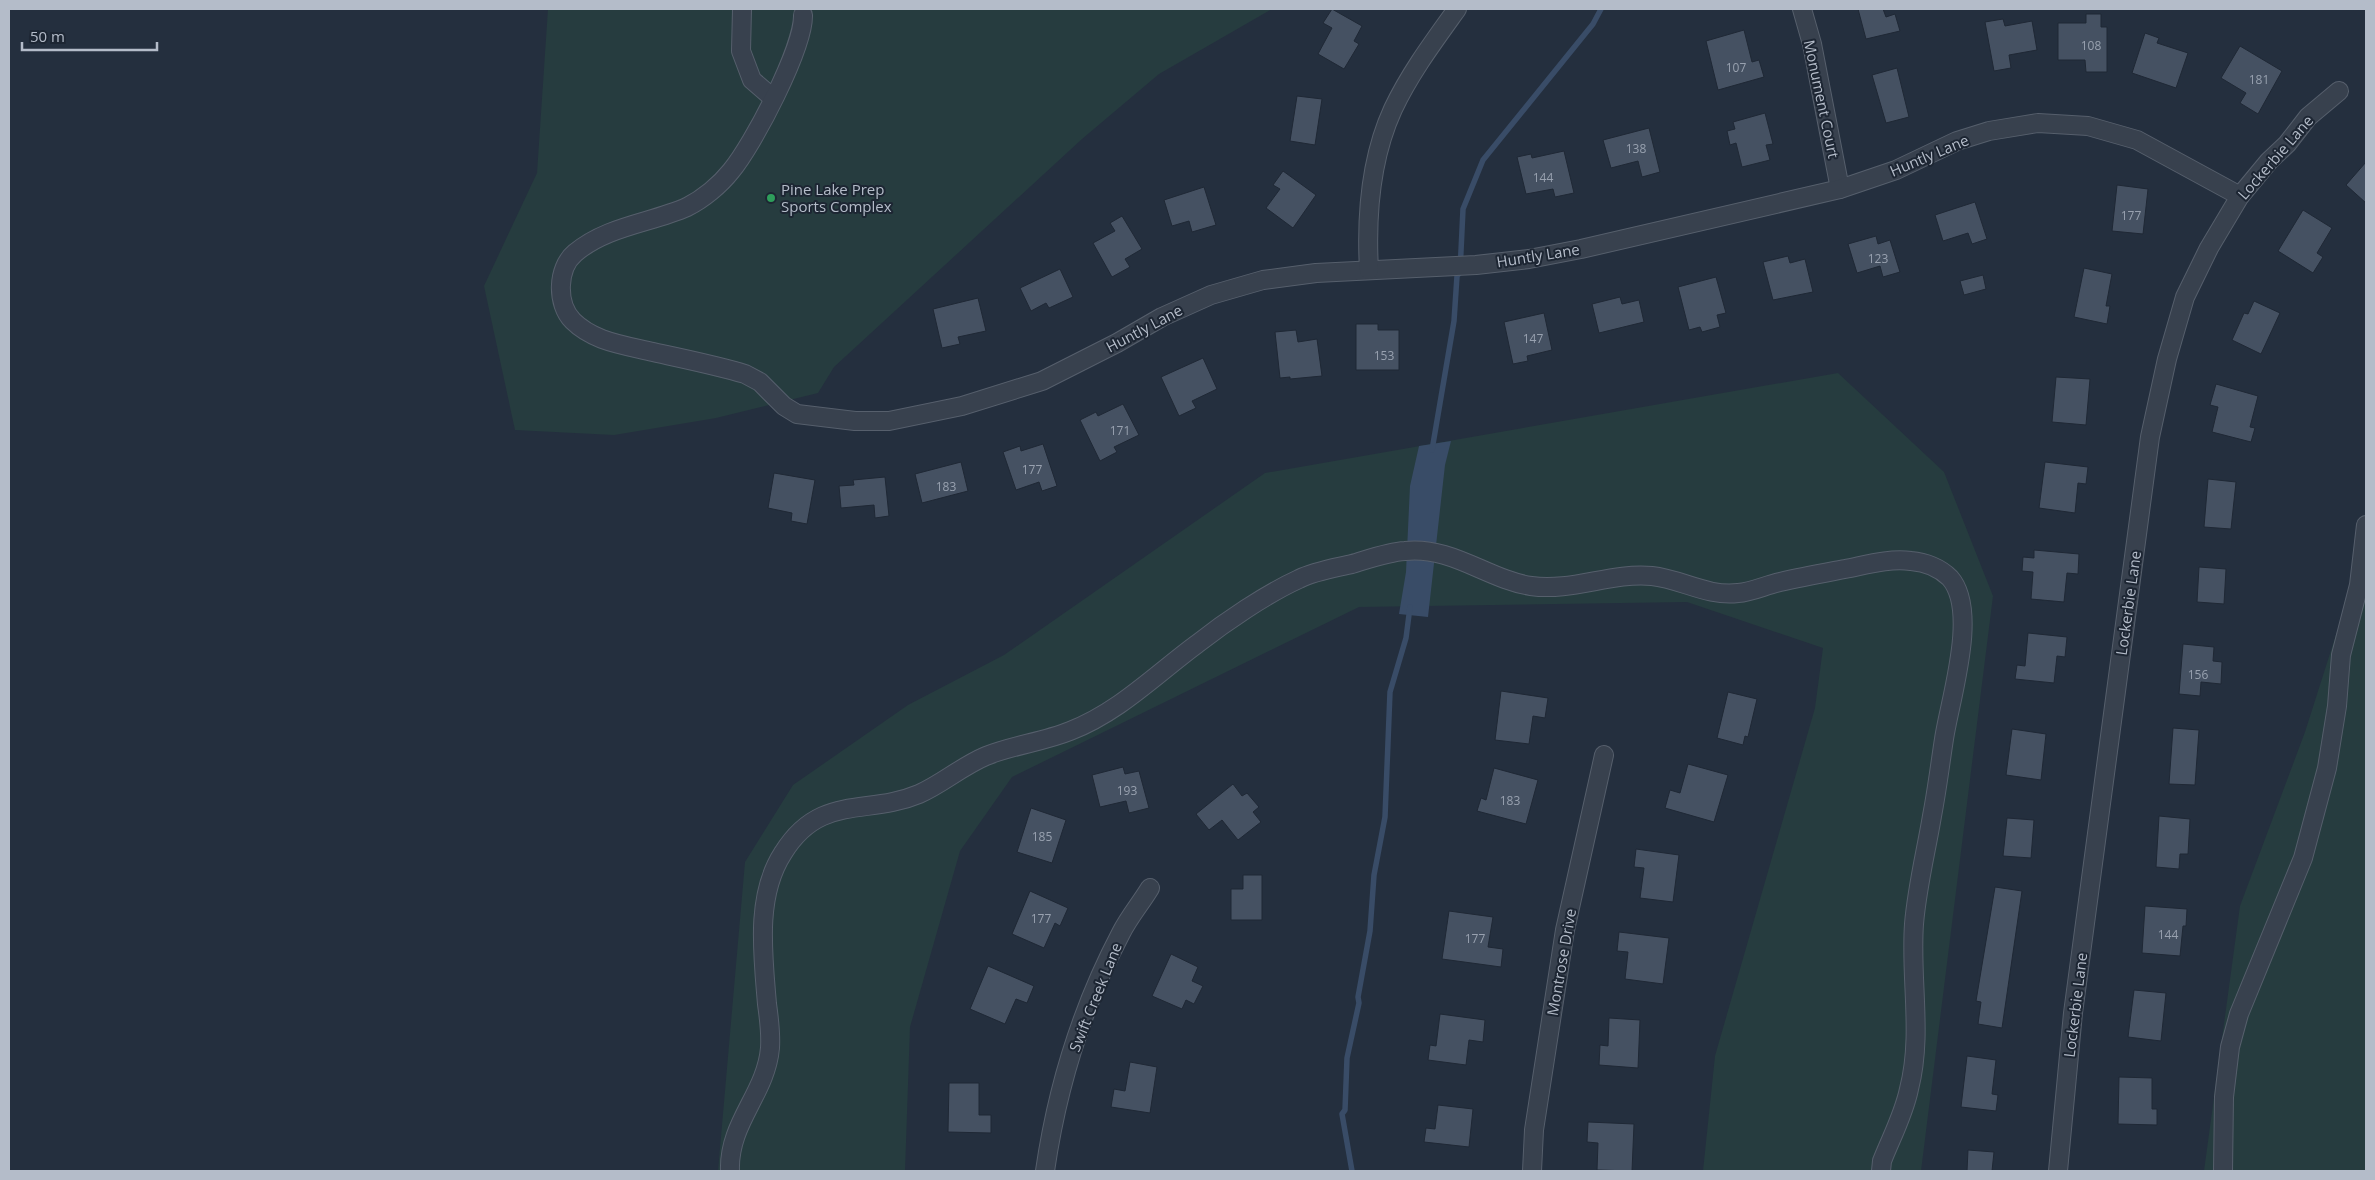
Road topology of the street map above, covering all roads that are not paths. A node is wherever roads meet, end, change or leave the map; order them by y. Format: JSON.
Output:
{"nodes":[{"id":1,"x":742,"y":9,"type":"edge"},
{"id":2,"x":1457,"y":9,"type":"edge"},
{"id":3,"x":1802,"y":9,"type":"edge"},
{"id":4,"x":803,"y":15,"type":"dead end"},
{"id":5,"x":2339,"y":91,"type":"dead end"},
{"id":6,"x":773,"y":98,"type":"junction"},
{"id":7,"x":1840,"y":189,"type":"junction"},
{"id":8,"x":2240,"y":196,"type":"junction"},
{"id":9,"x":1369,"y":270,"type":"junction"},
{"id":10,"x":2366,"y":525,"type":"edge"},
{"id":11,"x":1604,"y":755,"type":"dead end"},
{"id":12,"x":1150,"y":888,"type":"dead end"},
{"id":13,"x":730,"y":1171,"type":"edge"},
{"id":14,"x":1045,"y":1171,"type":"edge"},
{"id":15,"x":1532,"y":1171,"type":"edge"},
{"id":16,"x":1880,"y":1171,"type":"edge"},
{"id":17,"x":2058,"y":1171,"type":"edge"},
{"id":18,"x":2223,"y":1171,"type":"edge"}],
"edges":[{"from":1,"to":6,"type":"street"},
{"from":2,"to":9,"type":"street"},
{"from":3,"to":7,"type":"street","name":"Monument Court"},
{"from":4,"to":6,"type":"street","name":"Huntly Lane"},
{"from":5,"to":8,"type":"street","name":"Lockerbie Lane"},
{"from":6,"to":9,"type":"street","name":"Huntly Lane"},
{"from":7,"to":8,"type":"street","name":"Huntly Lane"},
{"from":7,"to":9,"type":"street","name":"Huntly Lane"},
{"from":8,"to":17,"type":"street","name":"Lockerbie Lane"},
{"from":10,"to":18,"type":"street"},
{"from":11,"to":15,"type":"street","name":"Montrose Drive"},
{"from":12,"to":14,"type":"street","name":"Swift Creek Lane"},
{"from":13,"to":16,"type":"street"}]}
